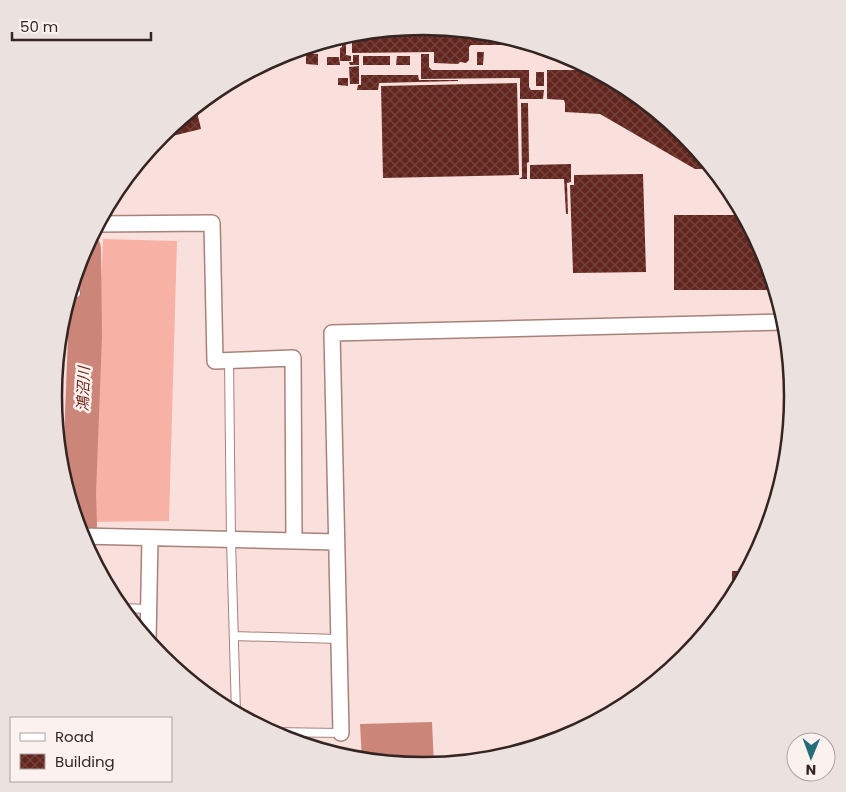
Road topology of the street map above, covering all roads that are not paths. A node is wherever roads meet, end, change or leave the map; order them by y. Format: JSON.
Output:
{"nodes":[{"id":1,"x":105,"y":224,"type":"edge"},
{"id":2,"x":776,"y":322,"type":"edge"},
{"id":3,"x":228,"y":361,"type":"junction"},
{"id":4,"x":90,"y":536,"type":"edge"},
{"id":5,"x":150,"y":538,"type":"junction"},
{"id":6,"x":231,"y":540,"type":"junction"},
{"id":7,"x":294,"y":541,"type":"junction"},
{"id":8,"x":336,"y":542,"type":"junction"},
{"id":9,"x":131,"y":608,"type":"edge"},
{"id":10,"x":149,"y":609,"type":"junction"},
{"id":11,"x":148,"y":630,"type":"edge"},
{"id":12,"x":234,"y":636,"type":"junction"},
{"id":13,"x":339,"y":639,"type":"junction"},
{"id":14,"x":236,"y":705,"type":"edge"},
{"id":15,"x":292,"y":733,"type":"edge"},
{"id":16,"x":341,"y":734,"type":"joint"}],
"edges":[{"from":1,"to":3,"type":"street"},
{"from":2,"to":8,"type":"street"},
{"from":3,"to":6,"type":"lane"},
{"from":3,"to":7,"type":"street"},
{"from":4,"to":5,"type":"street"},
{"from":5,"to":6,"type":"street"},
{"from":5,"to":10,"type":"street"},
{"from":6,"to":7,"type":"street"},
{"from":6,"to":12,"type":"lane"},
{"from":7,"to":8,"type":"street"},
{"from":8,"to":13,"type":"street"},
{"from":9,"to":10,"type":"lane"},
{"from":10,"to":11,"type":"street"},
{"from":12,"to":13,"type":"lane"},
{"from":12,"to":14,"type":"lane"},
{"from":13,"to":16,"type":"street"},
{"from":15,"to":16,"type":"lane"}]}
